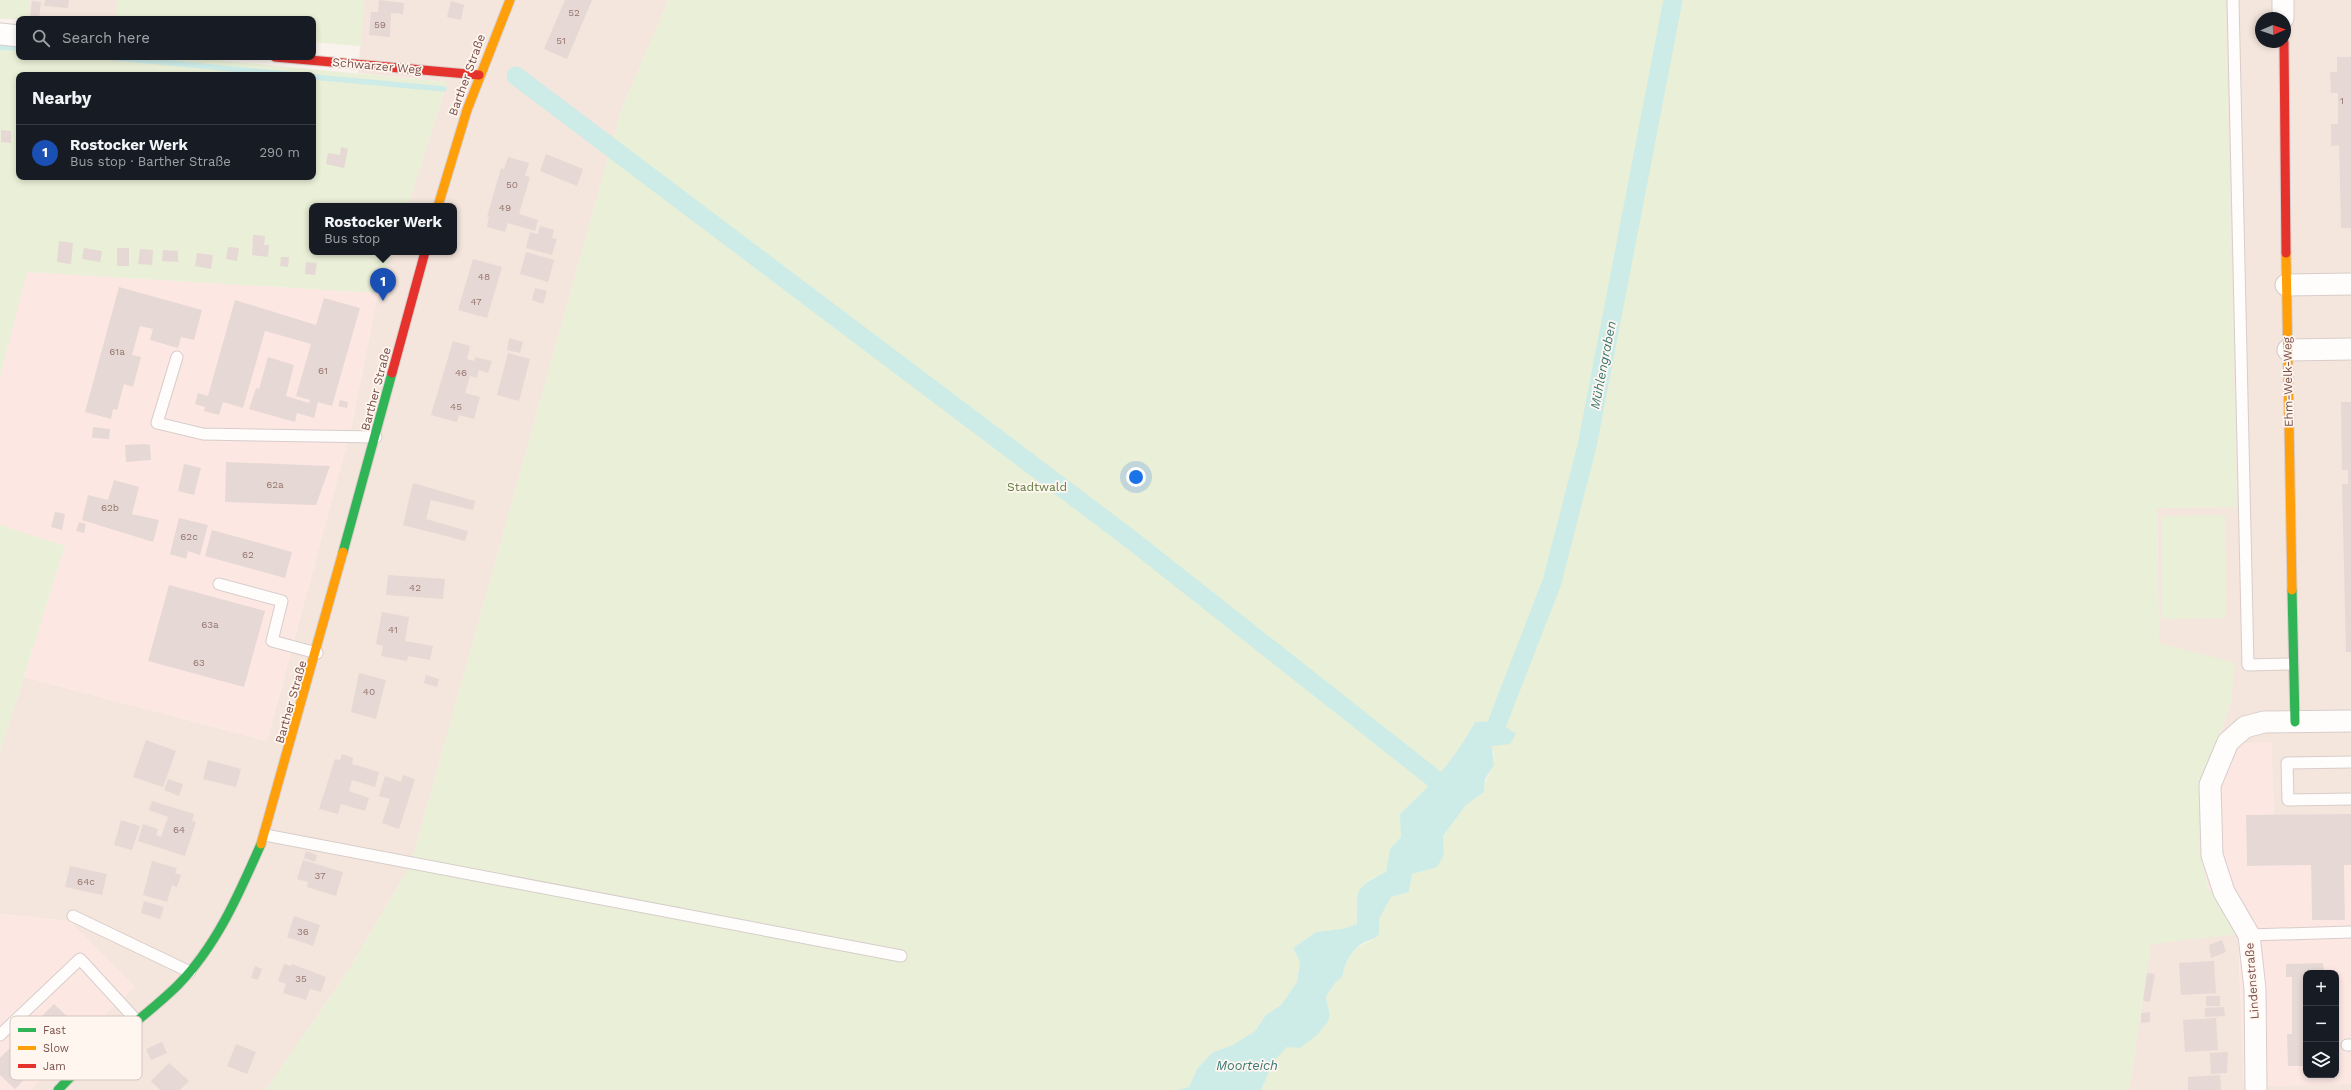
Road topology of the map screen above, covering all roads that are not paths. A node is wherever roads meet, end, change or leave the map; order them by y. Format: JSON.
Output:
{"nodes":[{"id":1,"x":510,"y":0,"type":"edge"},
{"id":2,"x":2233,"y":0,"type":"edge"},
{"id":3,"x":2283,"y":0,"type":"edge"},
{"id":4,"x":2284,"y":12,"type":"edge"},
{"id":5,"x":0,"y":34,"type":"edge"},
{"id":6,"x":16,"y":36,"type":"edge"},
{"id":7,"x":2284,"y":48,"type":"edge"},
{"id":8,"x":309,"y":60,"type":"edge"},
{"id":9,"x":480,"y":75,"type":"junction"},
{"id":10,"x":439,"y":203,"type":"edge"},
{"id":11,"x":424,"y":255,"type":"edge"},
{"id":12,"x":2351,"y":284,"type":"edge"},
{"id":13,"x":2286,"y":285,"type":"junction"},
{"id":14,"x":2351,"y":349,"type":"edge"},
{"id":15,"x":2288,"y":350,"type":"junction"},
{"id":16,"x":177,"y":357,"type":"dead end"},
{"id":17,"x":376,"y":437,"type":"junction"},
{"id":18,"x":219,"y":584,"type":"dead end"},
{"id":19,"x":317,"y":652,"type":"junction"},
{"id":20,"x":2293,"y":664,"type":"junction"},
{"id":21,"x":2351,"y":721,"type":"edge"},
{"id":22,"x":2295,"y":722,"type":"junction"},
{"id":23,"x":2351,"y":762,"type":"edge"},
{"id":24,"x":2351,"y":799,"type":"edge"},
{"id":25,"x":265,"y":835,"type":"junction"},
{"id":26,"x":73,"y":916,"type":"dead end"},
{"id":27,"x":2351,"y":932,"type":"edge"},
{"id":28,"x":2249,"y":935,"type":"junction"},
{"id":29,"x":901,"y":956,"type":"dead end"},
{"id":30,"x":190,"y":972,"type":"junction"},
{"id":31,"x":20,"y":1016,"type":"edge"},
{"id":32,"x":132,"y":1016,"type":"edge"},
{"id":33,"x":140,"y":1016,"type":"edge"},
{"id":34,"x":10,"y":1026,"type":"edge"},
{"id":35,"x":0,"y":1035,"type":"edge"},
{"id":36,"x":68,"y":1080,"type":"edge"},
{"id":37,"x":58,"y":1090,"type":"edge"},
{"id":38,"x":2256,"y":1090,"type":"edge"}],
"edges":[{"from":1,"to":9,"type":"street","name":"Barther Straße"},
{"from":2,"to":20,"type":"lane"},
{"from":3,"to":4,"type":"street"},
{"from":5,"to":6,"type":"street"},
{"from":7,"to":13,"type":"street","name":"Ehm-Welk-Weg"},
{"from":8,"to":9,"type":"street","name":"Schwarzer Weg"},
{"from":9,"to":10,"type":"street","name":"Barther Straße"},
{"from":11,"to":17,"type":"street","name":"Barther Straße"},
{"from":12,"to":13,"type":"street"},
{"from":13,"to":15,"type":"street","name":"Ehm-Welk-Weg"},
{"from":14,"to":15,"type":"street"},
{"from":15,"to":20,"type":"street","name":"Ehm-Welk-Weg"},
{"from":16,"to":17,"type":"lane"},
{"from":17,"to":19,"type":"street","name":"Barther Straße"},
{"from":18,"to":19,"type":"lane"},
{"from":19,"to":25,"type":"street","name":"Barther Straße"},
{"from":20,"to":22,"type":"street","name":"Ehm-Welk-Weg"},
{"from":21,"to":22,"type":"street","name":"Lindenstraße"},
{"from":22,"to":28,"type":"street","name":"Lindenstraße"},
{"from":23,"to":24,"type":"lane"},
{"from":25,"to":29,"type":"lane"},
{"from":25,"to":30,"type":"street","name":"Barther Straße"},
{"from":26,"to":30,"type":"lane"},
{"from":27,"to":28,"type":"lane"},
{"from":28,"to":38,"type":"street","name":"Lindenstraße"},
{"from":30,"to":33,"type":"street","name":"Barther Straße"},
{"from":31,"to":32,"type":"lane"},
{"from":34,"to":35,"type":"lane"},
{"from":36,"to":37,"type":"street","name":"Barther Straße"}]}
